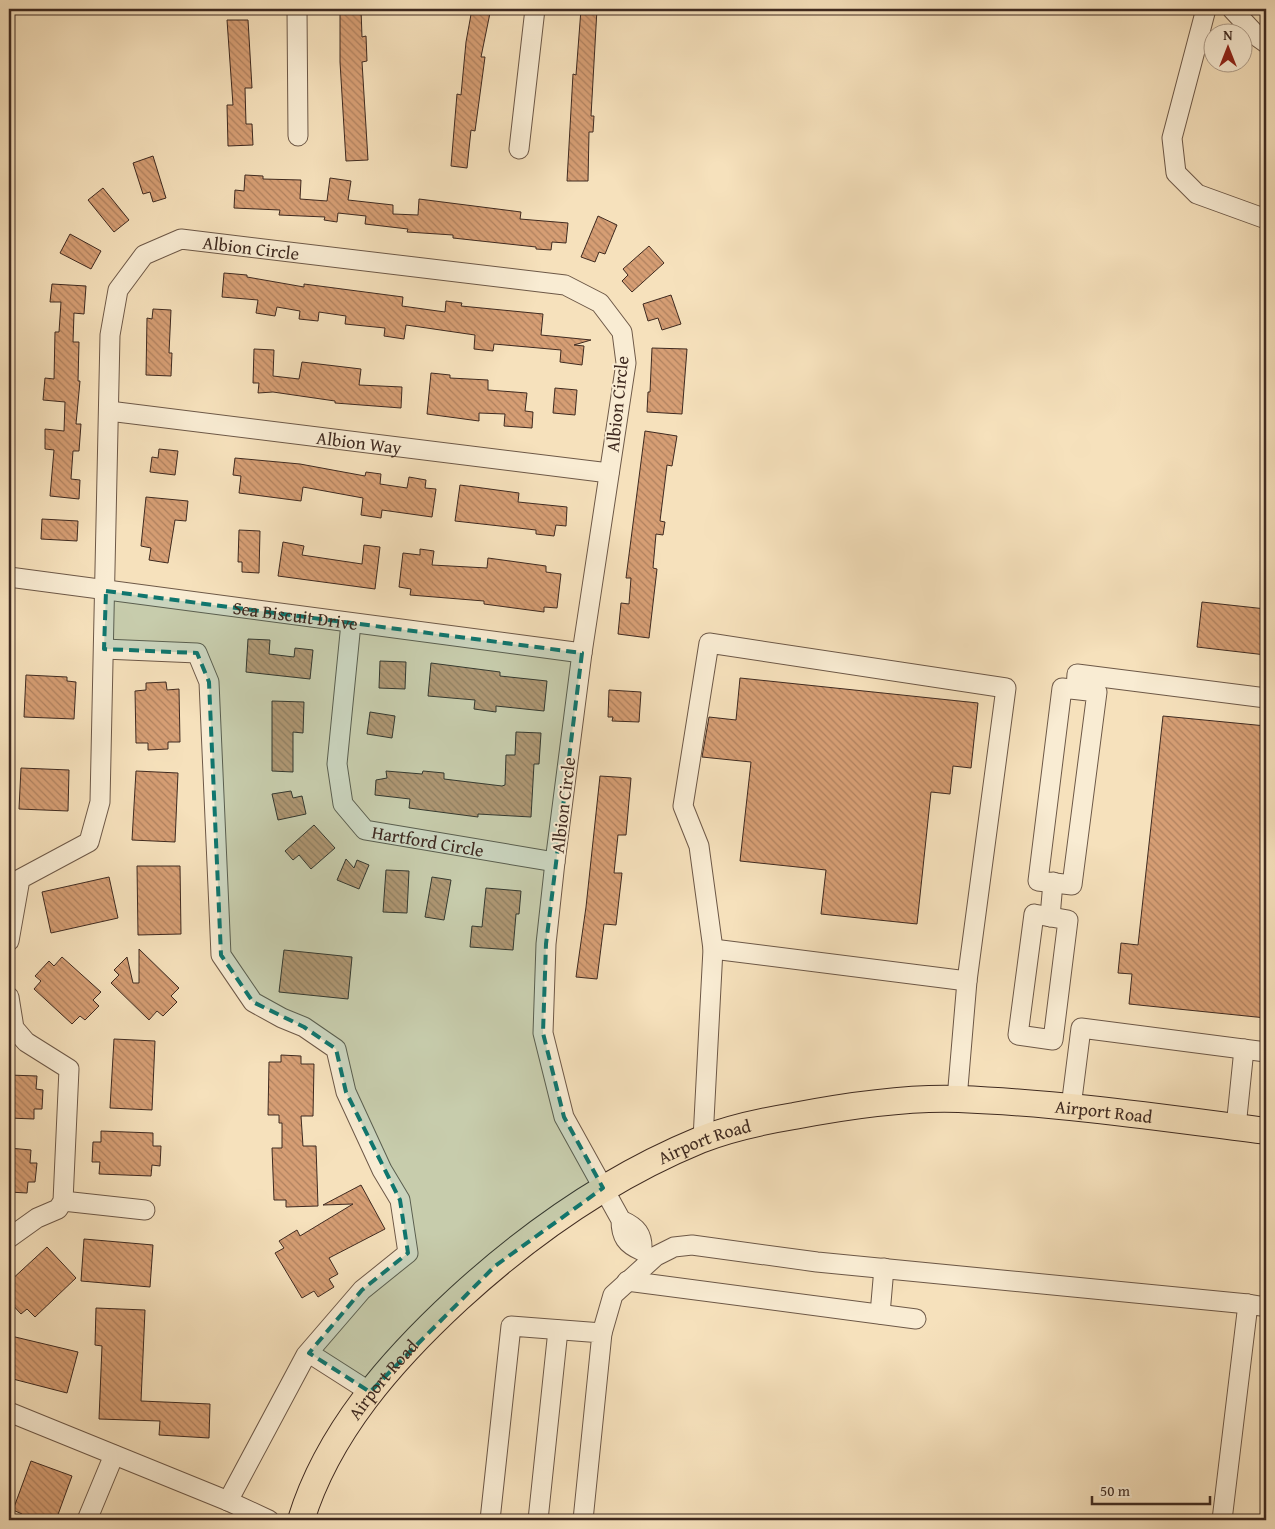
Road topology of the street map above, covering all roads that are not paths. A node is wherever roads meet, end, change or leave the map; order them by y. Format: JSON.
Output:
{"nodes":[{"id":1,"x":297,"y":9,"type":"edge"},
{"id":2,"x":535,"y":9,"type":"edge"},
{"id":3,"x":1206,"y":9,"type":"edge"},
{"id":4,"x":1232,"y":9,"type":"edge"},
{"id":5,"x":1266,"y":43,"type":"edge"},
{"id":6,"x":298,"y":136,"type":"dead end"},
{"id":7,"x":519,"y":149,"type":"dead end"},
{"id":8,"x":1266,"y":219,"type":"edge"},
{"id":9,"x":109,"y":411,"type":"junction"},
{"id":10,"x":609,"y":473,"type":"junction"},
{"id":11,"x":9,"y":577,"type":"edge"},
{"id":12,"x":106,"y":591,"type":"junction"},
{"id":13,"x":351,"y":623,"type":"junction"},
{"id":14,"x":104,"y":649,"type":"junction"},
{"id":15,"x":582,"y":653,"type":"junction"},
{"id":16,"x":1076,"y":689,"type":"junction"},
{"id":17,"x":1266,"y":698,"type":"edge"},
{"id":18,"x":555,"y":862,"type":"junction"},
{"id":19,"x":1053,"y":882,"type":"junction"},
{"id":20,"x":1050,"y":916,"type":"junction"},
{"id":21,"x":9,"y":941,"type":"edge"},
{"id":22,"x":713,"y":949,"type":"junction"},
{"id":23,"x":967,"y":981,"type":"junction"},
{"id":24,"x":9,"y":997,"type":"edge"},
{"id":25,"x":1053,"y":1040,"type":"junction"},
{"id":26,"x":1079,"y":1043,"type":"junction"},
{"id":27,"x":1244,"y":1049,"type":"junction"},
{"id":28,"x":1266,"y":1052,"type":"edge"},
{"id":29,"x":957,"y":1099,"type":"junction"},
{"id":30,"x":1071,"y":1107,"type":"junction"},
{"id":31,"x":1236,"y":1127,"type":"junction"},
{"id":32,"x":1266,"y":1131,"type":"edge"},
{"id":33,"x":703,"y":1139,"type":"junction"},
{"id":34,"x":603,"y":1188,"type":"junction"},
{"id":35,"x":62,"y":1201,"type":"junction"},
{"id":36,"x":145,"y":1210,"type":"dead end"},
{"id":37,"x":9,"y":1238,"type":"edge"},
{"id":38,"x":645,"y":1257,"type":"junction"},
{"id":39,"x":884,"y":1268,"type":"junction"},
{"id":40,"x":627,"y":1281,"type":"junction"},
{"id":41,"x":1257,"y":1305,"type":"edge"},
{"id":42,"x":880,"y":1314,"type":"junction"},
{"id":43,"x":916,"y":1319,"type":"dead end"},
{"id":44,"x":558,"y":1330,"type":"junction"},
{"id":45,"x":602,"y":1333,"type":"junction"},
{"id":46,"x":308,"y":1353,"type":"junction"},
{"id":47,"x":370,"y":1392,"type":"junction"},
{"id":48,"x":9,"y":1412,"type":"edge"},
{"id":49,"x":114,"y":1455,"type":"junction"},
{"id":50,"x":228,"y":1501,"type":"junction"},
{"id":51,"x":87,"y":1520,"type":"edge"},
{"id":52,"x":269,"y":1520,"type":"edge"},
{"id":53,"x":301,"y":1520,"type":"edge"},
{"id":54,"x":490,"y":1520,"type":"edge"},
{"id":55,"x":538,"y":1520,"type":"edge"},
{"id":56,"x":583,"y":1520,"type":"edge"},
{"id":57,"x":1222,"y":1520,"type":"edge"}],
"edges":[{"from":1,"to":6,"type":"street"},
{"from":2,"to":7,"type":"street"},
{"from":3,"to":8,"type":"street"},
{"from":4,"to":5,"type":"street"},
{"from":9,"to":10,"type":"street","name":"Albion Way"},
{"from":9,"to":10,"type":"street","name":"Albion Circle"},
{"from":9,"to":12,"type":"street","name":"Albion Circle"},
{"from":10,"to":15,"type":"street","name":"Albion Circle"},
{"from":11,"to":12,"type":"street","name":"Sea Biscuit Drive"},
{"from":12,"to":13,"type":"street","name":"Sea Biscuit Drive"},
{"from":12,"to":14,"type":"street","name":"Albion Circle"},
{"from":13,"to":15,"type":"street","name":"Sea Biscuit Drive"},
{"from":13,"to":18,"type":"street","name":"Hartford Circle"},
{"from":14,"to":21,"type":"street","name":"Albion Circle"},
{"from":14,"to":46,"type":"street"},
{"from":15,"to":18,"type":"street","name":"Albion Circle"},
{"from":16,"to":17,"type":"street"},
{"from":16,"to":19,"type":"street"},
{"from":16,"to":19,"type":"street"},
{"from":18,"to":34,"type":"street","name":"Albion Circle"},
{"from":19,"to":20,"type":"street"},
{"from":20,"to":25,"type":"street"},
{"from":20,"to":25,"type":"street"},
{"from":22,"to":23,"type":"street"},
{"from":22,"to":23,"type":"street"},
{"from":22,"to":33,"type":"street"},
{"from":23,"to":29,"type":"street"},
{"from":24,"to":35,"type":"street"},
{"from":25,"to":26,"type":"street"},
{"from":26,"to":27,"type":"street"},
{"from":26,"to":30,"type":"street"},
{"from":27,"to":28,"type":"street"},
{"from":27,"to":31,"type":"street"},
{"from":29,"to":30,"type":"highway","name":"Airport Road"},
{"from":29,"to":33,"type":"highway","name":"Airport Road"},
{"from":30,"to":31,"type":"highway","name":"Airport Road"},
{"from":31,"to":32,"type":"highway","name":"Airport Road"},
{"from":33,"to":34,"type":"highway","name":"Airport Road"},
{"from":34,"to":38,"type":"street","name":"Albion Circle"},
{"from":34,"to":47,"type":"highway","name":"Airport Road"},
{"from":35,"to":36,"type":"street"},
{"from":35,"to":37,"type":"street"},
{"from":38,"to":39,"type":"street"},
{"from":38,"to":40,"type":"street"},
{"from":39,"to":41,"type":"street"},
{"from":39,"to":42,"type":"street"},
{"from":40,"to":42,"type":"street"},
{"from":40,"to":45,"type":"street"},
{"from":41,"to":57,"type":"street"},
{"from":42,"to":43,"type":"street"},
{"from":44,"to":45,"type":"street"},
{"from":44,"to":54,"type":"street"},
{"from":44,"to":55,"type":"street"},
{"from":45,"to":56,"type":"street"},
{"from":46,"to":47,"type":"street"},
{"from":46,"to":50,"type":"street"},
{"from":47,"to":53,"type":"highway","name":"Airport Road"},
{"from":48,"to":49,"type":"street"},
{"from":49,"to":50,"type":"street"},
{"from":49,"to":51,"type":"street"},
{"from":50,"to":52,"type":"street"}]}
